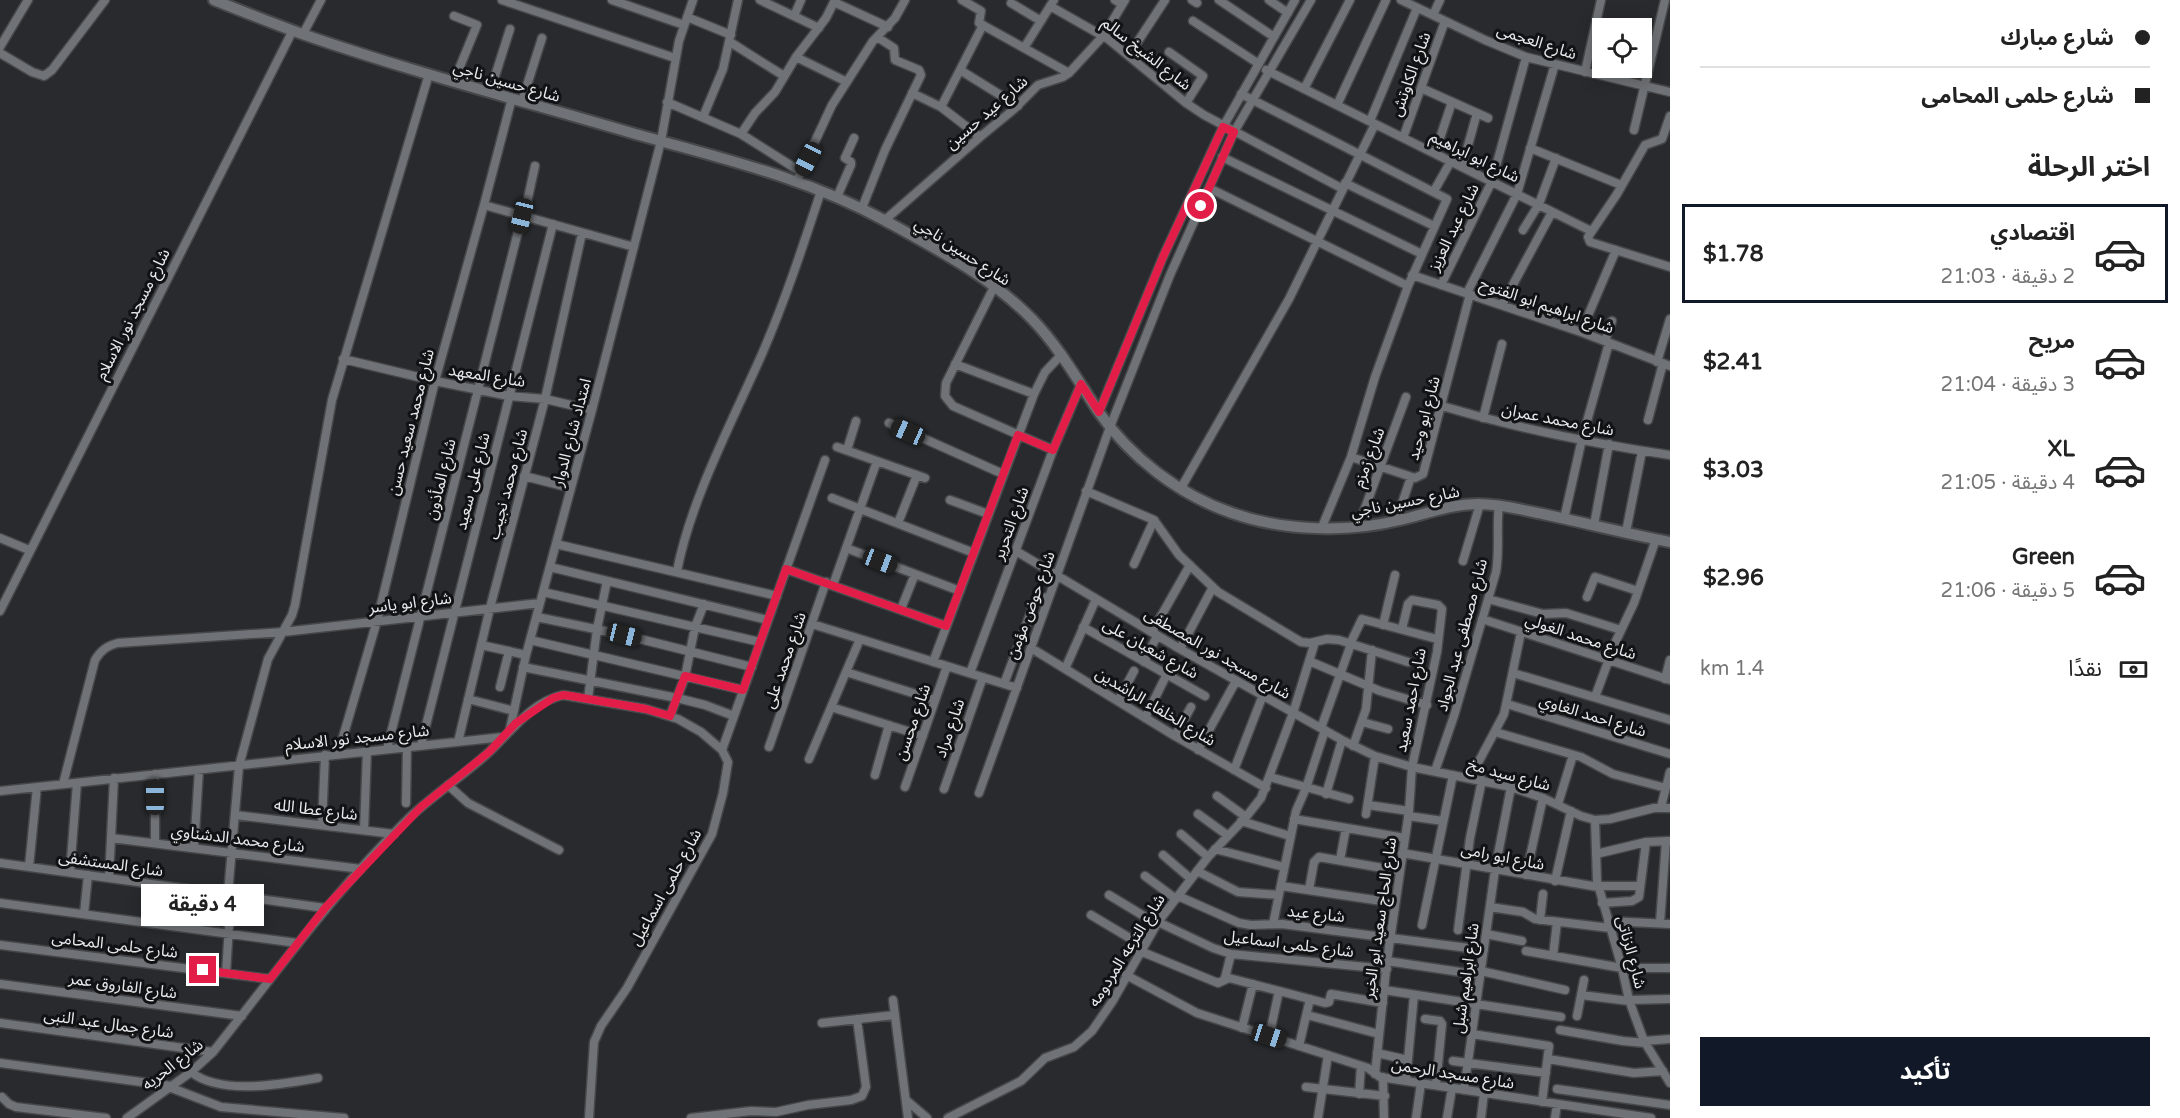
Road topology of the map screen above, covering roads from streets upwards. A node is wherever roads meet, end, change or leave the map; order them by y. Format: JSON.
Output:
{"nodes":[{"id":1,"x":28,"y":0,"type":"edge"},
{"id":2,"x":105,"y":0,"type":"edge"},
{"id":3,"x":214,"y":0,"type":"edge"},
{"id":4,"x":321,"y":0,"type":"edge"},
{"id":5,"x":502,"y":0,"type":"edge"},
{"id":6,"x":612,"y":0,"type":"edge"},
{"id":7,"x":693,"y":0,"type":"edge"},
{"id":8,"x":738,"y":0,"type":"edge"},
{"id":9,"x":760,"y":0,"type":"edge"},
{"id":10,"x":801,"y":0,"type":"edge"},
{"id":11,"x":905,"y":0,"type":"edge"},
{"id":12,"x":962,"y":0,"type":"edge"},
{"id":13,"x":1165,"y":0,"type":"edge"},
{"id":14,"x":1219,"y":0,"type":"edge"},
{"id":15,"x":1269,"y":0,"type":"edge"},
{"id":16,"x":1295,"y":0,"type":"edge"},
{"id":17,"x":1311,"y":0,"type":"edge"},
{"id":18,"x":1350,"y":0,"type":"edge"},
{"id":19,"x":1386,"y":0,"type":"edge"},
{"id":20,"x":1401,"y":0,"type":"edge"},
{"id":21,"x":1440,"y":0,"type":"edge"},
{"id":22,"x":1600,"y":0,"type":"edge"},
{"id":23,"x":1665,"y":0,"type":"edge"},
{"id":24,"x":834,"y":1,"type":"edge"},
{"id":25,"x":1012,"y":1,"type":"edge"},
{"id":26,"x":1121,"y":1,"type":"edge"},
{"id":27,"x":1052,"y":3,"type":"edge"},
{"id":28,"x":1417,"y":8,"type":"junction"},
{"id":29,"x":1004,"y":12,"type":"dead end"},
{"id":30,"x":1288,"y":13,"type":"junction"},
{"id":31,"x":1433,"y":15,"type":"junction"},
{"id":32,"x":454,"y":16,"type":"dead end"},
{"id":33,"x":794,"y":16,"type":"junction"},
{"id":34,"x":685,"y":21,"type":"junction"},
{"id":35,"x":1041,"y":21,"type":"junction"},
{"id":36,"x":1192,"y":21,"type":"dead end"},
{"id":37,"x":1445,"y":21,"type":"junction"},
{"id":38,"x":983,"y":25,"type":"junction"},
{"id":39,"x":888,"y":27,"type":"junction"},
{"id":40,"x":819,"y":28,"type":"junction"},
{"id":41,"x":510,"y":29,"type":"dead end"},
{"id":42,"x":298,"y":32,"type":"junction"},
{"id":43,"x":1104,"y":35,"type":"junction"},
{"id":44,"x":877,"y":37,"type":"junction"},
{"id":45,"x":1275,"y":37,"type":"junction"},
{"id":46,"x":542,"y":38,"type":"dead end"},
{"id":47,"x":731,"y":38,"type":"junction"},
{"id":48,"x":0,"y":47,"type":"edge"},
{"id":49,"x":1024,"y":48,"type":"junction"},
{"id":50,"x":1169,"y":52,"type":"dead end"},
{"id":51,"x":0,"y":53,"type":"edge"},
{"id":52,"x":1129,"y":55,"type":"junction"},
{"id":53,"x":796,"y":57,"type":"junction"},
{"id":54,"x":1526,"y":57,"type":"junction"},
{"id":55,"x":675,"y":58,"type":"junction"},
{"id":56,"x":1555,"y":64,"type":"junction"},
{"id":57,"x":1259,"y":65,"type":"junction"},
{"id":58,"x":960,"y":70,"type":"junction"},
{"id":59,"x":1268,"y":71,"type":"junction"},
{"id":60,"x":1585,"y":72,"type":"junction"},
{"id":61,"x":1068,"y":73,"type":"junction"},
{"id":62,"x":429,"y":74,"type":"junction"},
{"id":63,"x":784,"y":76,"type":"junction"},
{"id":64,"x":454,"y":81,"type":"junction"},
{"id":65,"x":847,"y":82,"type":"junction"},
{"id":66,"x":1645,"y":86,"type":"junction"},
{"id":67,"x":1421,"y":87,"type":"junction"},
{"id":68,"x":1304,"y":89,"type":"junction"},
{"id":69,"x":490,"y":92,"type":"junction"},
{"id":70,"x":1670,"y":92,"type":"edge"},
{"id":71,"x":912,"y":93,"type":"junction"},
{"id":72,"x":1241,"y":94,"type":"junction"},
{"id":73,"x":517,"y":99,"type":"junction"},
{"id":74,"x":1252,"y":100,"type":"junction"},
{"id":75,"x":667,"y":102,"type":"junction"},
{"id":76,"x":1452,"y":102,"type":"junction"},
{"id":77,"x":1186,"y":103,"type":"junction"},
{"id":78,"x":1337,"y":105,"type":"junction"},
{"id":79,"x":1018,"y":106,"type":"junction"},
{"id":80,"x":940,"y":107,"type":"junction"},
{"id":81,"x":1477,"y":113,"type":"junction"},
{"id":82,"x":1670,"y":116,"type":"edge"},
{"id":83,"x":703,"y":117,"type":"junction"},
{"id":84,"x":1488,"y":118,"type":"dead end"},
{"id":85,"x":1372,"y":122,"type":"junction"},
{"id":86,"x":1223,"y":127,"type":"junction"},
{"id":87,"x":1634,"y":130,"type":"dead end"},
{"id":88,"x":1234,"y":132,"type":"junction"},
{"id":89,"x":741,"y":134,"type":"junction"},
{"id":90,"x":980,"y":137,"type":"junction"},
{"id":91,"x":854,"y":138,"type":"dead end"},
{"id":92,"x":1403,"y":138,"type":"junction"},
{"id":93,"x":661,"y":141,"type":"junction"},
{"id":94,"x":1530,"y":148,"type":"junction"},
{"id":95,"x":1435,"y":153,"type":"junction"},
{"id":96,"x":1360,"y":154,"type":"junction"},
{"id":97,"x":1222,"y":157,"type":"junction"},
{"id":98,"x":1556,"y":158,"type":"junction"},
{"id":99,"x":1450,"y":161,"type":"junction"},
{"id":100,"x":535,"y":166,"type":"dead end"},
{"id":101,"x":1462,"y":167,"type":"junction"},
{"id":102,"x":799,"y":176,"type":"junction"},
{"id":103,"x":1491,"y":181,"type":"junction"},
{"id":104,"x":1621,"y":185,"type":"junction"},
{"id":105,"x":1344,"y":186,"type":"junction"},
{"id":106,"x":1209,"y":188,"type":"junction"},
{"id":107,"x":821,"y":191,"type":"junction"},
{"id":108,"x":1434,"y":191,"type":"junction"},
{"id":109,"x":1517,"y":194,"type":"junction"},
{"id":110,"x":837,"y":197,"type":"junction"},
{"id":111,"x":1539,"y":204,"type":"junction"},
{"id":112,"x":484,"y":205,"type":"junction"},
{"id":113,"x":862,"y":208,"type":"junction"},
{"id":114,"x":1331,"y":212,"type":"junction"},
{"id":115,"x":1552,"y":212,"type":"junction"},
{"id":116,"x":523,"y":216,"type":"junction"},
{"id":117,"x":885,"y":220,"type":"junction"},
{"id":118,"x":553,"y":224,"type":"junction"},
{"id":119,"x":1434,"y":226,"type":"junction"},
{"id":120,"x":1523,"y":230,"type":"dead end"},
{"id":121,"x":1591,"y":231,"type":"junction"},
{"id":122,"x":582,"y":233,"type":"junction"},
{"id":123,"x":1316,"y":242,"type":"junction"},
{"id":124,"x":634,"y":247,"type":"junction"},
{"id":125,"x":1616,"y":250,"type":"junction"},
{"id":126,"x":1422,"y":255,"type":"junction"},
{"id":127,"x":1670,"y":267,"type":"edge"},
{"id":128,"x":1157,"y":269,"type":"junction"},
{"id":129,"x":1170,"y":275,"type":"junction"},
{"id":130,"x":1412,"y":275,"type":"junction"},
{"id":131,"x":1441,"y":285,"type":"junction"},
{"id":132,"x":1408,"y":286,"type":"junction"},
{"id":133,"x":994,"y":287,"type":"junction"},
{"id":134,"x":1469,"y":294,"type":"junction"},
{"id":135,"x":1502,"y":305,"type":"junction"},
{"id":136,"x":1670,"y":319,"type":"edge"},
{"id":137,"x":1612,"y":321,"type":"dead end"},
{"id":138,"x":1581,"y":332,"type":"junction"},
{"id":139,"x":1607,"y":342,"type":"junction"},
{"id":140,"x":1502,"y":344,"type":"dead end"},
{"id":141,"x":1062,"y":354,"type":"junction"},
{"id":142,"x":343,"y":359,"type":"junction"},
{"id":143,"x":955,"y":364,"type":"junction"},
{"id":144,"x":1663,"y":364,"type":"edge"},
{"id":145,"x":435,"y":381,"type":"junction"},
{"id":146,"x":1081,"y":384,"type":"junction"},
{"id":147,"x":478,"y":390,"type":"junction"},
{"id":148,"x":1034,"y":393,"type":"junction"},
{"id":149,"x":509,"y":396,"type":"junction"},
{"id":150,"x":1406,"y":397,"type":"dead end"},
{"id":151,"x":544,"y":399,"type":"junction"},
{"id":152,"x":1442,"y":406,"type":"junction"},
{"id":153,"x":592,"y":410,"type":"junction"},
{"id":154,"x":1099,"y":412,"type":"junction"},
{"id":155,"x":1482,"y":418,"type":"junction"},
{"id":156,"x":1648,"y":420,"type":"dead end"},
{"id":157,"x":856,"y":421,"type":"dead end"},
{"id":158,"x":890,"y":423,"type":"dead end"},
{"id":159,"x":1110,"y":427,"type":"junction"},
{"id":160,"x":1018,"y":435,"type":"junction"},
{"id":161,"x":1582,"y":439,"type":"junction"},
{"id":162,"x":1609,"y":444,"type":"junction"},
{"id":163,"x":837,"y":447,"type":"dead end"},
{"id":164,"x":847,"y":450,"type":"junction"},
{"id":165,"x":1053,"y":450,"type":"junction"},
{"id":166,"x":1642,"y":451,"type":"junction"},
{"id":167,"x":1670,"y":455,"type":"edge"},
{"id":168,"x":1351,"y":457,"type":"junction"},
{"id":169,"x":825,"y":460,"type":"dead end"},
{"id":170,"x":878,"y":461,"type":"junction"},
{"id":171,"x":1380,"y":467,"type":"junction"},
{"id":172,"x":1003,"y":474,"type":"junction"},
{"id":173,"x":524,"y":476,"type":"junction"},
{"id":174,"x":1411,"y":477,"type":"junction"},
{"id":175,"x":572,"y":488,"type":"junction"},
{"id":176,"x":1181,"y":488,"type":"junction"},
{"id":177,"x":1086,"y":491,"type":"junction"},
{"id":178,"x":832,"y":498,"type":"dead end"},
{"id":179,"x":950,"y":500,"type":"dead end"},
{"id":180,"x":1480,"y":504,"type":"junction"},
{"id":181,"x":1499,"y":505,"type":"junction"},
{"id":182,"x":860,"y":509,"type":"junction"},
{"id":183,"x":988,"y":514,"type":"junction"},
{"id":184,"x":1564,"y":519,"type":"junction"},
{"id":185,"x":1154,"y":520,"type":"junction"},
{"id":186,"x":1396,"y":521,"type":"junction"},
{"id":187,"x":898,"y":523,"type":"junction"},
{"id":188,"x":1594,"y":525,"type":"junction"},
{"id":189,"x":1322,"y":527,"type":"junction"},
{"id":190,"x":1358,"y":527,"type":"junction"},
{"id":191,"x":1626,"y":532,"type":"junction"},
{"id":192,"x":0,"y":538,"type":"edge"},
{"id":193,"x":1656,"y":539,"type":"junction"},
{"id":194,"x":1670,"y":542,"type":"edge"},
{"id":195,"x":556,"y":544,"type":"junction"},
{"id":196,"x":846,"y":548,"type":"junction"},
{"id":197,"x":29,"y":550,"type":"junction"},
{"id":198,"x":1016,"y":551,"type":"junction"},
{"id":199,"x":974,"y":553,"type":"junction"},
{"id":200,"x":1463,"y":561,"type":"dead end"},
{"id":201,"x":1134,"y":564,"type":"dead end"},
{"id":202,"x":1190,"y":565,"type":"junction"},
{"id":203,"x":550,"y":567,"type":"junction"},
{"id":204,"x":786,"y":569,"type":"junction"},
{"id":205,"x":677,"y":572,"type":"junction"},
{"id":206,"x":915,"y":574,"type":"junction"},
{"id":207,"x":1057,"y":575,"type":"junction"},
{"id":208,"x":1395,"y":575,"type":"dead end"},
{"id":209,"x":607,"y":581,"type":"junction"},
{"id":210,"x":830,"y":583,"type":"junction"},
{"id":211,"x":1214,"y":588,"type":"junction"},
{"id":212,"x":960,"y":591,"type":"junction"},
{"id":213,"x":1638,"y":591,"type":"junction"},
{"id":214,"x":543,"y":592,"type":"junction"},
{"id":215,"x":777,"y":596,"type":"junction"},
{"id":216,"x":1049,"y":597,"type":"junction"},
{"id":217,"x":1587,"y":597,"type":"dead end"},
{"id":218,"x":1096,"y":599,"type":"junction"},
{"id":219,"x":1488,"y":599,"type":"junction"},
{"id":220,"x":540,"y":603,"type":"junction"},
{"id":221,"x":704,"y":604,"type":"junction"},
{"id":222,"x":601,"y":605,"type":"junction"},
{"id":223,"x":490,"y":608,"type":"junction"},
{"id":224,"x":901,"y":609,"type":"junction"},
{"id":225,"x":0,"y":611,"type":"edge"},
{"id":226,"x":455,"y":611,"type":"junction"},
{"id":227,"x":422,"y":615,"type":"junction"},
{"id":228,"x":537,"y":617,"type":"junction"},
{"id":229,"x":1482,"y":619,"type":"junction"},
{"id":230,"x":768,"y":620,"type":"junction"},
{"id":231,"x":376,"y":621,"type":"junction"},
{"id":232,"x":812,"y":624,"type":"junction"},
{"id":233,"x":1383,"y":625,"type":"junction"},
{"id":234,"x":946,"y":626,"type":"junction"},
{"id":235,"x":695,"y":627,"type":"junction"},
{"id":236,"x":1083,"y":627,"type":"junction"},
{"id":237,"x":597,"y":629,"type":"junction"},
{"id":238,"x":1402,"y":629,"type":"junction"},
{"id":239,"x":1621,"y":630,"type":"junction"},
{"id":240,"x":283,"y":632,"type":"junction"},
{"id":241,"x":1521,"y":632,"type":"junction"},
{"id":242,"x":1155,"y":634,"type":"junction"},
{"id":243,"x":860,"y":639,"type":"junction"},
{"id":244,"x":1437,"y":639,"type":"junction"},
{"id":245,"x":530,"y":640,"type":"junction"},
{"id":246,"x":760,"y":642,"type":"junction"},
{"id":247,"x":1315,"y":642,"type":"junction"},
{"id":248,"x":1351,"y":644,"type":"junction"},
{"id":249,"x":481,"y":645,"type":"junction"},
{"id":250,"x":1031,"y":648,"type":"junction"},
{"id":251,"x":1180,"y":649,"type":"junction"},
{"id":252,"x":1372,"y":650,"type":"junction"},
{"id":253,"x":509,"y":651,"type":"junction"},
{"id":254,"x":689,"y":651,"type":"junction"},
{"id":255,"x":526,"y":655,"type":"junction"},
{"id":256,"x":594,"y":655,"type":"junction"},
{"id":257,"x":1608,"y":660,"type":"junction"},
{"id":258,"x":1670,"y":660,"type":"edge"},
{"id":259,"x":1310,"y":661,"type":"junction"},
{"id":260,"x":933,"y":662,"type":"junction"},
{"id":261,"x":1144,"y":662,"type":"junction"},
{"id":262,"x":1408,"y":662,"type":"dead end"},
{"id":263,"x":947,"y":666,"type":"junction"},
{"id":264,"x":523,"y":667,"type":"junction"},
{"id":265,"x":752,"y":667,"type":"junction"},
{"id":266,"x":1065,"y":669,"type":"junction"},
{"id":267,"x":1134,"y":671,"type":"dead end"},
{"id":268,"x":846,"y":672,"type":"junction"},
{"id":269,"x":970,"y":673,"type":"junction"},
{"id":270,"x":1513,"y":673,"type":"junction"},
{"id":271,"x":1340,"y":674,"type":"junction"},
{"id":272,"x":1167,"y":675,"type":"junction"},
{"id":273,"x":685,"y":676,"type":"junction"},
{"id":274,"x":983,"y":677,"type":"junction"},
{"id":275,"x":591,"y":680,"type":"junction"},
{"id":276,"x":1667,"y":680,"type":"edge"},
{"id":277,"x":1236,"y":681,"type":"junction"},
{"id":278,"x":1004,"y":684,"type":"junction"},
{"id":279,"x":500,"y":687,"type":"dead end"},
{"id":280,"x":1368,"y":687,"type":"junction"},
{"id":281,"x":1017,"y":688,"type":"junction"},
{"id":282,"x":743,"y":690,"type":"junction"},
{"id":283,"x":1263,"y":695,"type":"junction"},
{"id":284,"x":1205,"y":696,"type":"dead end"},
{"id":285,"x":1595,"y":697,"type":"junction"},
{"id":286,"x":677,"y":698,"type":"junction"},
{"id":287,"x":468,"y":699,"type":"junction"},
{"id":288,"x":588,"y":699,"type":"junction"},
{"id":289,"x":935,"y":700,"type":"junction"},
{"id":290,"x":1118,"y":701,"type":"junction"},
{"id":291,"x":1507,"y":704,"type":"junction"},
{"id":292,"x":1427,"y":705,"type":"junction"},
{"id":293,"x":831,"y":707,"type":"junction"},
{"id":294,"x":1191,"y":707,"type":"dead end"},
{"id":295,"x":514,"y":711,"type":"junction"},
{"id":296,"x":1293,"y":713,"type":"junction"},
{"id":297,"x":670,"y":716,"type":"junction"},
{"id":298,"x":734,"y":716,"type":"junction"},
{"id":299,"x":1145,"y":718,"type":"junction"},
{"id":300,"x":1670,"y":720,"type":"edge"},
{"id":301,"x":1362,"y":722,"type":"junction"},
{"id":302,"x":890,"y":725,"type":"junction"},
{"id":303,"x":510,"y":729,"type":"junction"},
{"id":304,"x":1323,"y":729,"type":"junction"},
{"id":305,"x":1388,"y":729,"type":"dead end"},
{"id":306,"x":1495,"y":732,"type":"junction"},
{"id":307,"x":923,"y":736,"type":"junction"},
{"id":308,"x":1175,"y":736,"type":"junction"},
{"id":309,"x":503,"y":737,"type":"junction"},
{"id":310,"x":1342,"y":741,"type":"junction"},
{"id":311,"x":459,"y":742,"type":"junction"},
{"id":312,"x":421,"y":746,"type":"junction"},
{"id":313,"x":1353,"y":746,"type":"junction"},
{"id":314,"x":407,"y":747,"type":"junction"},
{"id":315,"x":769,"y":747,"type":"dead end"},
{"id":316,"x":387,"y":749,"type":"junction"},
{"id":317,"x":722,"y":750,"type":"junction"},
{"id":318,"x":1198,"y":750,"type":"junction"},
{"id":319,"x":367,"y":751,"type":"junction"},
{"id":320,"x":338,"y":754,"type":"junction"},
{"id":321,"x":1670,"y":754,"type":"edge"},
{"id":322,"x":325,"y":755,"type":"junction"},
{"id":323,"x":1572,"y":755,"type":"junction"},
{"id":324,"x":1375,"y":756,"type":"junction"},
{"id":325,"x":809,"y":759,"type":"dead end"},
{"id":326,"x":239,"y":765,"type":"junction"},
{"id":327,"x":1412,"y":767,"type":"junction"},
{"id":328,"x":199,"y":770,"type":"junction"},
{"id":329,"x":1234,"y":770,"type":"junction"},
{"id":330,"x":1435,"y":771,"type":"junction"},
{"id":331,"x":1670,"y":771,"type":"edge"},
{"id":332,"x":155,"y":774,"type":"junction"},
{"id":333,"x":874,"y":775,"type":"dead end"},
{"id":334,"x":1453,"y":775,"type":"junction"},
{"id":335,"x":1270,"y":777,"type":"junction"},
{"id":336,"x":114,"y":778,"type":"junction"},
{"id":337,"x":1470,"y":778,"type":"junction"},
{"id":338,"x":1482,"y":780,"type":"junction"},
{"id":339,"x":77,"y":783,"type":"junction"},
{"id":340,"x":63,"y":784,"type":"junction"},
{"id":341,"x":448,"y":785,"type":"junction"},
{"id":342,"x":37,"y":787,"type":"junction"},
{"id":343,"x":905,"y":787,"type":"dead end"},
{"id":344,"x":1511,"y":787,"type":"junction"},
{"id":345,"x":1266,"y":788,"type":"junction"},
{"id":346,"x":1306,"y":788,"type":"junction"},
{"id":347,"x":1666,"y":788,"type":"junction"},
{"id":348,"x":944,"y":789,"type":"dead end"},
{"id":349,"x":0,"y":790,"type":"edge"},
{"id":350,"x":979,"y":793,"type":"dead end"},
{"id":351,"x":1326,"y":794,"type":"junction"},
{"id":352,"x":1217,"y":796,"type":"dead end"},
{"id":353,"x":1543,"y":798,"type":"junction"},
{"id":354,"x":1348,"y":799,"type":"dead end"},
{"id":355,"x":406,"y":803,"type":"dead end"},
{"id":356,"x":1558,"y":804,"type":"junction"},
{"id":357,"x":1666,"y":808,"type":"edge"},
{"id":358,"x":1571,"y":811,"type":"junction"},
{"id":359,"x":1408,"y":813,"type":"junction"},
{"id":360,"x":1198,"y":814,"type":"dead end"},
{"id":361,"x":235,"y":815,"type":"junction"},
{"id":362,"x":1243,"y":819,"type":"junction"},
{"id":363,"x":1294,"y":819,"type":"junction"},
{"id":364,"x":1595,"y":820,"type":"junction"},
{"id":365,"x":1443,"y":821,"type":"junction"},
{"id":366,"x":322,"y":825,"type":"junction"},
{"id":367,"x":1346,"y":828,"type":"junction"},
{"id":368,"x":364,"y":830,"type":"junction"},
{"id":369,"x":394,"y":834,"type":"junction"},
{"id":370,"x":1181,"y":834,"type":"dead end"},
{"id":371,"x":1227,"y":835,"type":"junction"},
{"id":372,"x":1290,"y":836,"type":"junction"},
{"id":373,"x":111,"y":838,"type":"junction"},
{"id":374,"x":1405,"y":838,"type":"junction"},
{"id":375,"x":1668,"y":841,"type":"edge"},
{"id":376,"x":1646,"y":842,"type":"junction"},
{"id":377,"x":155,"y":843,"type":"junction"},
{"id":378,"x":194,"y":848,"type":"junction"},
{"id":379,"x":1215,"y":849,"type":"junction"},
{"id":380,"x":559,"y":850,"type":"dead end"},
{"id":381,"x":232,"y":852,"type":"junction"},
{"id":382,"x":1402,"y":853,"type":"junction"},
{"id":383,"x":1596,"y":854,"type":"junction"},
{"id":384,"x":1163,"y":855,"type":"dead end"},
{"id":385,"x":1208,"y":856,"type":"junction"},
{"id":386,"x":1436,"y":859,"type":"junction"},
{"id":387,"x":1340,"y":860,"type":"junction"},
{"id":388,"x":0,"y":863,"type":"edge"},
{"id":389,"x":1467,"y":865,"type":"junction"},
{"id":390,"x":29,"y":867,"type":"junction"},
{"id":391,"x":1284,"y":867,"type":"junction"},
{"id":392,"x":361,"y":869,"type":"junction"},
{"id":393,"x":1495,"y":870,"type":"junction"},
{"id":394,"x":1197,"y":871,"type":"junction"},
{"id":395,"x":1400,"y":871,"type":"junction"},
{"id":396,"x":70,"y":872,"type":"junction"},
{"id":397,"x":87,"y":875,"type":"junction"},
{"id":398,"x":1526,"y":875,"type":"junction"},
{"id":399,"x":1145,"y":876,"type":"dead end"},
{"id":400,"x":109,"y":878,"type":"junction"},
{"id":401,"x":1191,"y":879,"type":"junction"},
{"id":402,"x":1666,"y":880,"type":"edge"},
{"id":403,"x":1555,"y":881,"type":"junction"},
{"id":404,"x":1598,"y":886,"type":"junction"},
{"id":405,"x":1640,"y":886,"type":"junction"},
{"id":406,"x":1280,"y":890,"type":"junction"},
{"id":407,"x":1309,"y":890,"type":"junction"},
{"id":408,"x":1543,"y":894,"type":"dead end"},
{"id":409,"x":230,"y":895,"type":"junction"},
{"id":410,"x":1108,"y":895,"type":"dead end"},
{"id":411,"x":1177,"y":898,"type":"junction"},
{"id":412,"x":0,"y":903,"type":"edge"},
{"id":413,"x":1395,"y":903,"type":"junction"},
{"id":414,"x":1602,"y":903,"type":"junction"},
{"id":415,"x":1490,"y":907,"type":"junction"},
{"id":416,"x":325,"y":908,"type":"junction"},
{"id":417,"x":84,"y":914,"type":"junction"},
{"id":418,"x":1091,"y":915,"type":"dead end"},
{"id":419,"x":1540,"y":920,"type":"junction"},
{"id":420,"x":1557,"y":922,"type":"junction"},
{"id":421,"x":1158,"y":923,"type":"junction"},
{"id":422,"x":1660,"y":923,"type":"junction"},
{"id":423,"x":1273,"y":924,"type":"junction"},
{"id":424,"x":1670,"y":924,"type":"edge"},
{"id":425,"x":1422,"y":925,"type":"dead end"},
{"id":426,"x":1609,"y":925,"type":"junction"},
{"id":427,"x":1458,"y":930,"type":"dead end"},
{"id":428,"x":228,"y":934,"type":"junction"},
{"id":429,"x":1486,"y":934,"type":"junction"},
{"id":430,"x":1390,"y":937,"type":"junction"},
{"id":431,"x":1522,"y":941,"type":"dead end"},
{"id":432,"x":297,"y":943,"type":"junction"},
{"id":433,"x":0,"y":945,"type":"edge"},
{"id":434,"x":1142,"y":948,"type":"junction"},
{"id":435,"x":1484,"y":950,"type":"junction"},
{"id":436,"x":1527,"y":951,"type":"dead end"},
{"id":437,"x":1232,"y":954,"type":"junction"},
{"id":438,"x":1553,"y":956,"type":"junction"},
{"id":439,"x":1387,"y":965,"type":"junction"},
{"id":440,"x":1622,"y":968,"type":"junction"},
{"id":441,"x":1670,"y":968,"type":"edge"},
{"id":442,"x":226,"y":973,"type":"junction"},
{"id":443,"x":1480,"y":973,"type":"junction"},
{"id":444,"x":1126,"y":975,"type":"junction"},
{"id":445,"x":1225,"y":978,"type":"junction"},
{"id":446,"x":270,"y":979,"type":"junction"},
{"id":447,"x":1584,"y":980,"type":"dead end"},
{"id":448,"x":0,"y":984,"type":"edge"},
{"id":449,"x":1253,"y":984,"type":"junction"},
{"id":450,"x":1384,"y":990,"type":"junction"},
{"id":451,"x":1565,"y":990,"type":"dead end"},
{"id":452,"x":1279,"y":991,"type":"junction"},
{"id":453,"x":1414,"y":995,"type":"junction"},
{"id":454,"x":1581,"y":995,"type":"junction"},
{"id":455,"x":1310,"y":999,"type":"junction"},
{"id":456,"x":1670,"y":999,"type":"edge"},
{"id":457,"x":893,"y":1000,"type":"dead end"},
{"id":458,"x":1629,"y":1000,"type":"junction"},
{"id":459,"x":1383,"y":1004,"type":"junction"},
{"id":460,"x":1476,"y":1004,"type":"junction"},
{"id":461,"x":895,"y":1015,"type":"junction"},
{"id":462,"x":1307,"y":1015,"type":"junction"},
{"id":463,"x":242,"y":1016,"type":"junction"},
{"id":464,"x":1577,"y":1016,"type":"dead end"},
{"id":465,"x":1561,"y":1017,"type":"dead end"},
{"id":466,"x":858,"y":1019,"type":"junction"},
{"id":467,"x":1425,"y":1019,"type":"dead end"},
{"id":468,"x":0,"y":1023,"type":"edge"},
{"id":469,"x":822,"y":1023,"type":"dead end"},
{"id":470,"x":1242,"y":1028,"type":"junction"},
{"id":471,"x":1560,"y":1030,"type":"dead end"},
{"id":472,"x":1379,"y":1034,"type":"junction"},
{"id":473,"x":1472,"y":1034,"type":"junction"},
{"id":474,"x":1269,"y":1036,"type":"junction"},
{"id":475,"x":1670,"y":1039,"type":"edge"},
{"id":476,"x":1645,"y":1042,"type":"junction"},
{"id":477,"x":1299,"y":1046,"type":"junction"},
{"id":478,"x":213,"y":1052,"type":"junction"},
{"id":479,"x":1377,"y":1053,"type":"junction"},
{"id":480,"x":1328,"y":1055,"type":"junction"},
{"id":481,"x":1548,"y":1059,"type":"junction"},
{"id":482,"x":1407,"y":1060,"type":"junction"},
{"id":483,"x":1453,"y":1061,"type":"dead end"},
{"id":484,"x":0,"y":1063,"type":"edge"},
{"id":485,"x":1468,"y":1063,"type":"junction"},
{"id":486,"x":1361,"y":1066,"type":"junction"},
{"id":487,"x":1665,"y":1068,"type":"edge"},
{"id":488,"x":191,"y":1072,"type":"junction"},
{"id":489,"x":1546,"y":1073,"type":"junction"},
{"id":490,"x":1379,"y":1075,"type":"junction"},
{"id":491,"x":318,"y":1078,"type":"dead end"},
{"id":492,"x":1406,"y":1081,"type":"junction"},
{"id":493,"x":1421,"y":1083,"type":"junction"},
{"id":494,"x":1670,"y":1083,"type":"edge"},
{"id":495,"x":1436,"y":1085,"type":"junction"},
{"id":496,"x":170,"y":1087,"type":"junction"},
{"id":497,"x":1306,"y":1087,"type":"dead end"},
{"id":498,"x":1452,"y":1088,"type":"junction"},
{"id":499,"x":1322,"y":1089,"type":"junction"},
{"id":500,"x":1557,"y":1089,"type":"dead end"},
{"id":501,"x":1464,"y":1090,"type":"junction"},
{"id":502,"x":1484,"y":1093,"type":"junction"},
{"id":503,"x":1359,"y":1094,"type":"junction"},
{"id":504,"x":1385,"y":1096,"type":"junction"},
{"id":505,"x":2,"y":1097,"type":"dead end"},
{"id":506,"x":906,"y":1100,"type":"junction"},
{"id":507,"x":1542,"y":1102,"type":"junction"},
{"id":508,"x":1557,"y":1104,"type":"junction"},
{"id":509,"x":1670,"y":1105,"type":"edge"},
{"id":510,"x":771,"y":1115,"type":"edge"},
{"id":511,"x":106,"y":1118,"type":"edge"},
{"id":512,"x":127,"y":1118,"type":"edge"},
{"id":513,"x":344,"y":1118,"type":"edge"},
{"id":514,"x":589,"y":1118,"type":"edge"},
{"id":515,"x":691,"y":1118,"type":"edge"},
{"id":516,"x":908,"y":1118,"type":"edge"},
{"id":517,"x":927,"y":1118,"type":"edge"},
{"id":518,"x":948,"y":1118,"type":"edge"},
{"id":519,"x":1318,"y":1118,"type":"edge"},
{"id":520,"x":1384,"y":1118,"type":"edge"},
{"id":521,"x":1416,"y":1118,"type":"edge"},
{"id":522,"x":1447,"y":1118,"type":"edge"},
{"id":523,"x":1481,"y":1118,"type":"edge"},
{"id":524,"x":1555,"y":1118,"type":"edge"},
{"id":525,"x":1651,"y":1118,"type":"edge"}],
"edges":[{"from":1,"to":48,"type":"street"},
{"from":2,"to":51,"type":"street"},
{"from":3,"to":42,"type":"street","name":"شارع حسين ناجي"},
{"from":4,"to":42,"type":"street","name":"شارع مسجد نور الاسلام"},
{"from":5,"to":55,"type":"street"},
{"from":6,"to":34,"type":"street"},
{"from":7,"to":34,"type":"street","name":"امتداد شارع الدوار"},
{"from":8,"to":47,"type":"street"},
{"from":9,"to":33,"type":"street"},
{"from":10,"to":33,"type":"street"},
{"from":11,"to":39,"type":"street"},
{"from":12,"to":38,"type":"street"},
{"from":13,"to":52,"type":"street"},
{"from":14,"to":45,"type":"street"},
{"from":15,"to":30,"type":"street"},
{"from":16,"to":30,"type":"street"},
{"from":17,"to":59,"type":"street","name":"شارع حوض مؤمن"},
{"from":18,"to":68,"type":"street"},
{"from":19,"to":78,"type":"street"},
{"from":20,"to":28,"type":"street","name":"شارع العجمى"},
{"from":21,"to":31,"type":"street"},
{"from":22,"to":60,"type":"street"},
{"from":23,"to":66,"type":"street"},
{"from":24,"to":39,"type":"street"},
{"from":24,"to":40,"type":"street"},
{"from":25,"to":29,"type":"street"},
{"from":25,"to":35,"type":"street"},
{"from":26,"to":43,"type":"street","name":"شارع عيد حسين"},
{"from":27,"to":35,"type":"street"},
{"from":27,"to":43,"type":"street","name":"شارع الشيخ سالم"},
{"from":28,"to":31,"type":"street","name":"شارع العجمى"},
{"from":28,"to":85,"type":"street"},
{"from":30,"to":45,"type":"street"},
{"from":31,"to":37,"type":"street","name":"شارع العجمى"},
{"from":32,"to":64,"type":"street"},
{"from":33,"to":40,"type":"street"},
{"from":34,"to":47,"type":"street"},
{"from":34,"to":55,"type":"street","name":"امتداد شارع الدوار"},
{"from":35,"to":49,"type":"street"},
{"from":36,"to":57,"type":"street","name":"شارع ابو ابراهيم"},
{"from":37,"to":54,"type":"street","name":"شارع العجمى"},
{"from":37,"to":67,"type":"street","name":"شارع الكاوتش"},
{"from":38,"to":49,"type":"street"},
{"from":38,"to":58,"type":"street","name":"شارع عيد حسين"},
{"from":39,"to":44,"type":"street"},
{"from":40,"to":53,"type":"street"},
{"from":41,"to":69,"type":"street"},
{"from":42,"to":62,"type":"street","name":"شارع حسين ناجي"},
{"from":42,"to":197,"type":"street","name":"شارع مسجد نور الاسلام"},
{"from":43,"to":52,"type":"street","name":"شارع الشيخ سالم"},
{"from":43,"to":61,"type":"street","name":"شارع عيد حسين"},
{"from":44,"to":65,"type":"street"},
{"from":44,"to":71,"type":"street"},
{"from":45,"to":57,"type":"street"},
{"from":46,"to":73,"type":"street","name":"شارع محمد سعيد حسن"},
{"from":47,"to":63,"type":"street"},
{"from":47,"to":83,"type":"street"},
{"from":49,"to":61,"type":"street"},
{"from":50,"to":77,"type":"street"},
{"from":52,"to":77,"type":"street","name":"شارع الشيخ سالم"},
{"from":53,"to":63,"type":"street"},
{"from":53,"to":65,"type":"street"},
{"from":54,"to":56,"type":"street","name":"شارع العجمى"},
{"from":54,"to":103,"type":"street","name":"شارع عبد العزيز"},
{"from":55,"to":75,"type":"street","name":"امتداد شارع الدوار"},
{"from":56,"to":60,"type":"street","name":"شارع العجمى"},
{"from":56,"to":94,"type":"street","name":"شارع ابو وحيد"},
{"from":57,"to":59,"type":"street","name":"شارع ابو ابراهيم"},
{"from":57,"to":72,"type":"street"},
{"from":58,"to":79,"type":"street"},
{"from":58,"to":80,"type":"street","name":"شارع عيد حسين"},
{"from":59,"to":68,"type":"street","name":"شارع ابو ابراهيم"},
{"from":59,"to":74,"type":"street","name":"شارع حوض مؤمن"},
{"from":60,"to":66,"type":"street","name":"شارع العجمى"},
{"from":61,"to":79,"type":"street","name":"شارع عيد حسين"},
{"from":62,"to":64,"type":"street","name":"شارع حسين ناجي"},
{"from":62,"to":142,"type":"street"},
{"from":63,"to":89,"type":"street"},
{"from":64,"to":69,"type":"street","name":"شارع حسين ناجي"},
{"from":65,"to":102,"type":"street"},
{"from":66,"to":70,"type":"street","name":"شارع العجمى"},
{"from":66,"to":87,"type":"street"},
{"from":67,"to":76,"type":"street"},
{"from":67,"to":92,"type":"street","name":"شارع الكاوتش"},
{"from":68,"to":78,"type":"street","name":"شارع ابو ابراهيم"},
{"from":69,"to":73,"type":"street","name":"شارع حسين ناجي"},
{"from":71,"to":80,"type":"street"},
{"from":71,"to":113,"type":"street"},
{"from":72,"to":74,"type":"street"},
{"from":72,"to":86,"type":"street"},
{"from":73,"to":93,"type":"street","name":"شارع حسين ناجي"},
{"from":73,"to":112,"type":"street","name":"شارع محمد سعيد حسن"},
{"from":74,"to":88,"type":"street","name":"شارع حوض مؤمن"},
{"from":74,"to":96,"type":"street"},
{"from":75,"to":83,"type":"street"},
{"from":75,"to":93,"type":"street","name":"امتداد شارع الدوار"},
{"from":76,"to":81,"type":"street"},
{"from":76,"to":95,"type":"street"},
{"from":77,"to":86,"type":"street","name":"شارع الشيخ سالم"},
{"from":78,"to":85,"type":"street","name":"شارع ابو ابراهيم"},
{"from":79,"to":90,"type":"street","name":"شارع عيد حسين"},
{"from":80,"to":90,"type":"street"},
{"from":81,"to":84,"type":"street"},
{"from":81,"to":101,"type":"street"},
{"from":82,"to":104,"type":"street"},
{"from":83,"to":89,"type":"street"},
{"from":85,"to":92,"type":"street","name":"شارع ابو ابراهيم"},
{"from":85,"to":96,"type":"street"},
{"from":86,"to":88,"type":"street","name":"شارع الشيخ سالم"},
{"from":86,"to":128,"type":"street"},
{"from":88,"to":97,"type":"street","name":"شارع حوض مؤمن"},
{"from":88,"to":105,"type":"street","name":"شارع الشيخ سالم"},
{"from":89,"to":102,"type":"street"},
{"from":90,"to":117,"type":"street","name":"شارع عيد حسين"},
{"from":91,"to":110,"type":"street"},
{"from":92,"to":95,"type":"street","name":"شارع ابو ابراهيم"},
{"from":93,"to":102,"type":"street","name":"شارع حسين ناجي"},
{"from":93,"to":124,"type":"street","name":"امتداد شارع الدوار"},
{"from":94,"to":98,"type":"street"},
{"from":94,"to":109,"type":"street","name":"شارع ابو وحيد"},
{"from":95,"to":99,"type":"street","name":"شارع ابو ابراهيم"},
{"from":96,"to":105,"type":"street"},
{"from":96,"to":108,"type":"street"},
{"from":97,"to":106,"type":"street","name":"شارع حوض مؤمن"},
{"from":97,"to":114,"type":"street"},
{"from":98,"to":104,"type":"street"},
{"from":98,"to":111,"type":"street"},
{"from":99,"to":101,"type":"street","name":"شارع ابو ابراهيم"},
{"from":99,"to":108,"type":"street"},
{"from":100,"to":116,"type":"street","name":"شارع المأذون"},
{"from":101,"to":103,"type":"street","name":"شارع ابو ابراهيم"},
{"from":102,"to":107,"type":"street","name":"شارع حسين ناجي"},
{"from":103,"to":109,"type":"street","name":"شارع ابو ابراهيم"},
{"from":103,"to":131,"type":"street","name":"شارع عبد العزيز"},
{"from":104,"to":121,"type":"street"},
{"from":105,"to":114,"type":"street"},
{"from":105,"to":119,"type":"street","name":"شارع الشيخ سالم"},
{"from":106,"to":123,"type":"street"},
{"from":106,"to":129,"type":"street","name":"شارع حوض مؤمن"},
{"from":107,"to":110,"type":"street","name":"شارع حسين ناجي"},
{"from":107,"to":205,"type":"street"},
{"from":108,"to":119,"type":"street"},
{"from":109,"to":111,"type":"street","name":"شارع ابو ابراهيم"},
{"from":109,"to":134,"type":"street","name":"شارع ابو وحيد"},
{"from":110,"to":113,"type":"street","name":"شارع حسين ناجي"},
{"from":111,"to":115,"type":"street","name":"شارع ابو ابراهيم"},
{"from":111,"to":120,"type":"street"},
{"from":112,"to":116,"type":"street"},
{"from":112,"to":145,"type":"street","name":"شارع محمد سعيد حسن"},
{"from":113,"to":117,"type":"street","name":"شارع حسين ناجي"},
{"from":114,"to":123,"type":"street"},
{"from":114,"to":126,"type":"street"},
{"from":115,"to":121,"type":"street","name":"شارع ابو ابراهيم"},
{"from":115,"to":135,"type":"street"},
{"from":116,"to":118,"type":"street"},
{"from":116,"to":147,"type":"street","name":"شارع المأذون"},
{"from":117,"to":133,"type":"street","name":"شارع حسين ناجي"},
{"from":118,"to":122,"type":"street"},
{"from":118,"to":149,"type":"street","name":"شارع على سعيد"},
{"from":119,"to":126,"type":"street"},
{"from":121,"to":125,"type":"street","name":"شارع ابو ابراهيم"},
{"from":122,"to":124,"type":"street"},
{"from":122,"to":151,"type":"street","name":"شارع محمد نجيب"},
{"from":123,"to":132,"type":"street"},
{"from":123,"to":176,"type":"street"},
{"from":124,"to":153,"type":"street","name":"امتداد شارع الدوار"},
{"from":125,"to":127,"type":"street","name":"شارع ابو ابراهيم"},
{"from":125,"to":138,"type":"street"},
{"from":126,"to":130,"type":"street"},
{"from":128,"to":129,"type":"street"},
{"from":128,"to":154,"type":"street"},
{"from":129,"to":159,"type":"street","name":"شارع حوض مؤمن"},
{"from":130,"to":131,"type":"street","name":"شارع ابراهيم ابو الفتوح"},
{"from":130,"to":132,"type":"street"},
{"from":131,"to":134,"type":"street","name":"شارع ابراهيم ابو الفتوح"},
{"from":132,"to":168,"type":"street"},
{"from":133,"to":141,"type":"street","name":"شارع حسين ناجي"},
{"from":133,"to":143,"type":"street"},
{"from":134,"to":135,"type":"street","name":"شارع ابراهيم ابو الفتوح"},
{"from":134,"to":152,"type":"street","name":"شارع ابو وحيد"},
{"from":135,"to":138,"type":"street","name":"شارع ابراهيم ابو الفتوح"},
{"from":136,"to":144,"type":"street"},
{"from":137,"to":139,"type":"street"},
{"from":138,"to":139,"type":"street","name":"شارع ابراهيم ابو الفتوح"},
{"from":139,"to":144,"type":"street","name":"شارع ابراهيم ابو الفتوح"},
{"from":139,"to":161,"type":"street"},
{"from":140,"to":155,"type":"street"},
{"from":141,"to":146,"type":"street","name":"شارع حسين ناجي"},
{"from":141,"to":148,"type":"street"},
{"from":142,"to":145,"type":"street","name":"شارع المعهد"},
{"from":142,"to":240,"type":"street"},
{"from":143,"to":148,"type":"street"},
{"from":143,"to":160,"type":"street"},
{"from":144,"to":156,"type":"street"},
{"from":145,"to":147,"type":"street","name":"شارع المعهد"},
{"from":145,"to":231,"type":"street","name":"شارع محمد سعيد حسن"},
{"from":146,"to":154,"type":"street","name":"شارع حسين ناجي"},
{"from":146,"to":165,"type":"street","name":"شارع التحرير"},
{"from":147,"to":149,"type":"street","name":"شارع المعهد"},
{"from":147,"to":227,"type":"street","name":"شارع المأذون"},
{"from":148,"to":160,"type":"street"},
{"from":149,"to":151,"type":"street","name":"شارع المعهد"},
{"from":149,"to":226,"type":"street","name":"شارع على سعيد"},
{"from":150,"to":171,"type":"street","name":"شارع زمزم"},
{"from":151,"to":153,"type":"street","name":"شارع المعهد"},
{"from":151,"to":173,"type":"street","name":"شارع محمد نجيب"},
{"from":152,"to":155,"type":"street","name":"شارع محمد عمران"},
{"from":152,"to":174,"type":"street","name":"شارع ابو وحيد"},
{"from":153,"to":175,"type":"street","name":"امتداد شارع الدوار"},
{"from":154,"to":159,"type":"street","name":"شارع حسين ناجي"},
{"from":155,"to":161,"type":"street","name":"شارع محمد عمران"},
{"from":157,"to":164,"type":"street"},
{"from":158,"to":172,"type":"street"},
{"from":159,"to":176,"type":"street","name":"شارع حسين ناجي"},
{"from":159,"to":177,"type":"street","name":"شارع حوض مؤمن"},
{"from":160,"to":165,"type":"street"},
{"from":160,"to":172,"type":"street"},
{"from":161,"to":162,"type":"street","name":"شارع محمد عمران"},
{"from":161,"to":184,"type":"street"},
{"from":162,"to":166,"type":"street","name":"شارع محمد عمران"},
{"from":162,"to":188,"type":"street"},
{"from":163,"to":164,"type":"street"},
{"from":164,"to":170,"type":"street"},
{"from":165,"to":198,"type":"street","name":"شارع التحرير"},
{"from":166,"to":167,"type":"street","name":"شارع محمد عمران"},
{"from":166,"to":191,"type":"street"},
{"from":168,"to":171,"type":"street","name":"شارع ابو وحيد"},
{"from":168,"to":189,"type":"street"},
{"from":169,"to":204,"type":"street","name":"شارع حلمى اسماعيل"},
{"from":170,"to":182,"type":"street","name":"شارع محمد على"},
{"from":170,"to":187,"type":"street"},
{"from":171,"to":174,"type":"street","name":"شارع ابو وحيد"},
{"from":171,"to":190,"type":"street","name":"شارع زمزم"},
{"from":172,"to":183,"type":"street"},
{"from":173,"to":175,"type":"street"},
{"from":173,"to":223,"type":"street","name":"شارع محمد نجيب"},
{"from":174,"to":186,"type":"street"},
{"from":175,"to":195,"type":"street","name":"امتداد شارع الدوار"},
{"from":176,"to":189,"type":"street","name":"شارع حسين ناجي"},
{"from":177,"to":185,"type":"street"},
{"from":177,"to":207,"type":"street","name":"شارع حوض مؤمن"},
{"from":178,"to":182,"type":"street"},
{"from":179,"to":183,"type":"street"},
{"from":180,"to":181,"type":"street","name":"شارع حسين ناجي"},
{"from":180,"to":186,"type":"street","name":"شارع حسين ناجي"},
{"from":180,"to":200,"type":"street"},
{"from":181,"to":184,"type":"street","name":"شارع حسين ناجي"},
{"from":181,"to":219,"type":"street","name":"شارع مصطفى عبد الجواد"},
{"from":182,"to":187,"type":"street"},
{"from":182,"to":196,"type":"street","name":"شارع محمد على"},
{"from":183,"to":199,"type":"street"},
{"from":184,"to":188,"type":"street","name":"شارع حسين ناجي"},
{"from":185,"to":201,"type":"street"},
{"from":185,"to":202,"type":"street"},
{"from":186,"to":190,"type":"street","name":"شارع حسين ناجي"},
{"from":187,"to":199,"type":"street"},
{"from":188,"to":191,"type":"street","name":"شارع حسين ناجي"},
{"from":189,"to":190,"type":"street","name":"شارع حسين ناجي"},
{"from":191,"to":193,"type":"street","name":"شارع حسين ناجي"},
{"from":192,"to":197,"type":"street"},
{"from":193,"to":194,"type":"street","name":"شارع حسين ناجي"},
{"from":193,"to":213,"type":"street"},
{"from":195,"to":203,"type":"street","name":"امتداد شارع الدوار"},
{"from":195,"to":205,"type":"street"},
{"from":196,"to":206,"type":"street"},
{"from":196,"to":210,"type":"street","name":"شارع محمد على"},
{"from":197,"to":225,"type":"street","name":"شارع مسجد نور الاسلام"},
{"from":198,"to":207,"type":"street","name":"شارع مسجد نور المصطفى"},
{"from":198,"to":269,"type":"street","name":"شارع التحرير"},
{"from":199,"to":212,"type":"street"},
{"from":202,"to":211,"type":"street"},
{"from":202,"to":242,"type":"street"},
{"from":203,"to":209,"type":"street"},
{"from":203,"to":214,"type":"street","name":"امتداد شارع الدوار"},
{"from":204,"to":210,"type":"street"},
{"from":204,"to":215,"type":"street","name":"شارع حلمى اسماعيل"},
{"from":205,"to":215,"type":"street"},
{"from":206,"to":212,"type":"street"},
{"from":206,"to":224,"type":"street"},
{"from":207,"to":216,"type":"street","name":"شارع حوض مؤمن"},
{"from":207,"to":218,"type":"street","name":"شارع مسجد نور المصطفى"},
{"from":208,"to":233,"type":"street"},
{"from":209,"to":221,"type":"street"},
{"from":209,"to":222,"type":"street"},
{"from":210,"to":224,"type":"street"},
{"from":210,"to":232,"type":"street","name":"شارع محمد على"},
{"from":211,"to":247,"type":"street"},
{"from":211,"to":251,"type":"street"},
{"from":212,"to":234,"type":"street"},
{"from":213,"to":217,"type":"street"},
{"from":213,"to":239,"type":"street"},
{"from":214,"to":220,"type":"street","name":"امتداد شارع الدوار"},
{"from":214,"to":222,"type":"street"},
{"from":215,"to":230,"type":"street","name":"شارع حلمى اسماعيل"},
{"from":216,"to":250,"type":"street","name":"شارع حوض مؤمن"},
{"from":216,"to":278,"type":"street"},
{"from":218,"to":236,"type":"street"},
{"from":218,"to":242,"type":"street","name":"شارع مسجد نور المصطفى"},
{"from":219,"to":229,"type":"street","name":"شارع مصطفى عبد الجواد"},
{"from":219,"to":239,"type":"street"},
{"from":220,"to":223,"type":"street","name":"شارع ابو ياسر"},
{"from":220,"to":228,"type":"street","name":"امتداد شارع الدوار"},
{"from":221,"to":230,"type":"street"},
{"from":221,"to":235,"type":"street"},
{"from":222,"to":235,"type":"street"},
{"from":222,"to":237,"type":"street"},
{"from":223,"to":226,"type":"street","name":"شارع ابو ياسر"},
{"from":223,"to":249,"type":"street","name":"شارع محمد نجيب"},
{"from":224,"to":234,"type":"street"},
{"from":226,"to":227,"type":"street","name":"شارع ابو ياسر"},
{"from":226,"to":312,"type":"street","name":"شارع على سعيد"},
{"from":227,"to":231,"type":"street","name":"شارع ابو ياسر"},
{"from":227,"to":316,"type":"street","name":"شارع المأذون"},
{"from":228,"to":237,"type":"street"},
{"from":228,"to":245,"type":"street","name":"امتداد شارع الدوار"},
{"from":229,"to":241,"type":"street","name":"شارع محمد الغولي"},
{"from":229,"to":330,"type":"street","name":"شارع مصطفى عبد الجواد"},
{"from":230,"to":246,"type":"street","name":"شارع حلمى اسماعيل"},
{"from":231,"to":240,"type":"street","name":"شارع ابو ياسر"},
{"from":231,"to":320,"type":"street","name":"شارع محمد سعيد حسن"},
{"from":232,"to":243,"type":"street"},
{"from":232,"to":315,"type":"street","name":"شارع محمد على"},
{"from":233,"to":238,"type":"street"},
{"from":233,"to":248,"type":"street"},
{"from":234,"to":260,"type":"street"},
{"from":235,"to":246,"type":"street"},
{"from":235,"to":254,"type":"street"},
{"from":236,"to":261,"type":"street","name":"شارع شعبان على"},
{"from":236,"to":266,"type":"street"},
{"from":237,"to":254,"type":"street"},
{"from":237,"to":256,"type":"street"},
{"from":238,"to":244,"type":"street"},
{"from":238,"to":244,"type":"street","name":"شارع احمد سعيد"},
{"from":239,"to":257,"type":"street"},
{"from":240,"to":326,"type":"street"},
{"from":240,"to":340,"type":"street","name":"شارع ابو ياسر"},
{"from":241,"to":257,"type":"street","name":"شارع محمد الغولي"},
{"from":241,"to":270,"type":"street"},
{"from":242,"to":251,"type":"street","name":"شارع مسجد نور المصطفى"},
{"from":242,"to":261,"type":"street"},
{"from":243,"to":260,"type":"street"},
{"from":243,"to":268,"type":"street"},
{"from":244,"to":292,"type":"street","name":"شارع احمد سعيد"},
{"from":245,"to":255,"type":"street","name":"امتداد شارع الدوار"},
{"from":245,"to":256,"type":"street"},
{"from":246,"to":265,"type":"street","name":"شارع حلمى اسماعيل"},
{"from":247,"to":248,"type":"street"},
{"from":247,"to":259,"type":"street","name":"شارع الترعه المردومه"},
{"from":248,"to":252,"type":"street"},
{"from":248,"to":271,"type":"street"},
{"from":249,"to":253,"type":"street"},
{"from":249,"to":287,"type":"street","name":"شارع محمد نجيب"},
{"from":250,"to":266,"type":"street","name":"شارع الخلفاء الراشدين"},
{"from":250,"to":281,"type":"street","name":"شارع حوض مؤمن"},
{"from":251,"to":277,"type":"street","name":"شارع مسجد نور المصطفى"},
{"from":252,"to":262,"type":"street"},
{"from":252,"to":280,"type":"street"},
{"from":253,"to":255,"type":"street"},
{"from":253,"to":279,"type":"street"},
{"from":254,"to":265,"type":"street"},
{"from":254,"to":273,"type":"street"},
{"from":255,"to":264,"type":"street","name":"امتداد شارع الدوار"},
{"from":256,"to":273,"type":"street"},
{"from":256,"to":275,"type":"street"},
{"from":257,"to":276,"type":"street","name":"شارع محمد الغولي"},
{"from":257,"to":285,"type":"street"},
{"from":258,"to":276,"type":"street"},
{"from":259,"to":271,"type":"street"},
{"from":259,"to":296,"type":"street","name":"شارع الترعه المردومه"},
{"from":260,"to":263,"type":"street"},
{"from":261,"to":272,"type":"street","name":"شارع شعبان على"},
{"from":263,"to":269,"type":"street"},
{"from":263,"to":289,"type":"street","name":"شارع محسن"},
{"from":264,"to":275,"type":"street"},
{"from":264,"to":295,"type":"street","name":"امتداد شارع الدوار"},
{"from":265,"to":282,"type":"street","name":"شارع حلمى اسماعيل"},
{"from":266,"to":290,"type":"street","name":"شارع الخلفاء الراشدين"},
{"from":267,"to":290,"type":"street"},
{"from":268,"to":289,"type":"street"},
{"from":268,"to":293,"type":"street"},
{"from":269,"to":274,"type":"street"},
{"from":270,"to":285,"type":"street"},
{"from":270,"to":291,"type":"street"},
{"from":271,"to":280,"type":"street"},
{"from":271,"to":304,"type":"street"},
{"from":272,"to":284,"type":"street","name":"شارع شعبان على"},
{"from":272,"to":299,"type":"street"},
{"from":273,"to":282,"type":"street"},
{"from":273,"to":286,"type":"street"},
{"from":274,"to":278,"type":"street"},
{"from":274,"to":348,"type":"street","name":"شارع مراد"},
{"from":275,"to":286,"type":"street"},
{"from":275,"to":288,"type":"street"},
{"from":277,"to":283,"type":"street","name":"شارع مسجد نور المصطفى"},
{"from":277,"to":318,"type":"street"},
{"from":278,"to":281,"type":"street"},
{"from":280,"to":292,"type":"street"},
{"from":280,"to":301,"type":"street"},
{"from":281,"to":350,"type":"street","name":"شارع حوض مؤمن"},
{"from":282,"to":298,"type":"street","name":"شارع حلمى اسماعيل"},
{"from":283,"to":296,"type":"street","name":"شارع مسجد نور المصطفى"},
{"from":283,"to":329,"type":"street"},
{"from":285,"to":300,"type":"street"},
{"from":286,"to":297,"type":"street"},
{"from":286,"to":298,"type":"street"},
{"from":287,"to":295,"type":"street"},
{"from":287,"to":311,"type":"street","name":"شارع محمد نجيب"},
{"from":288,"to":297,"type":"street","name":"شارع الحريه"},
{"from":288,"to":303,"type":"street","name":"شارع الحريه"},
{"from":289,"to":307,"type":"street","name":"شارع محسن"},
{"from":290,"to":299,"type":"street","name":"شارع الخلفاء الراشدين"},
{"from":291,"to":306,"type":"street"},
{"from":291,"to":321,"type":"street","name":"شارع احمد الغاوي"},
{"from":292,"to":327,"type":"street","name":"شارع احمد سعيد"},
{"from":293,"to":302,"type":"street"},
{"from":293,"to":325,"type":"street"},
{"from":294,"to":308,"type":"street"},
{"from":295,"to":303,"type":"street","name":"امتداد شارع الدوار"},
{"from":296,"to":304,"type":"street","name":"شارع مسجد نور المصطفى"},
{"from":296,"to":335,"type":"street","name":"شارع الترعه المردومه"},
{"from":297,"to":317,"type":"street","name":"شارع الحريه"},
{"from":298,"to":317,"type":"street","name":"شارع حلمى اسماعيل"},
{"from":299,"to":308,"type":"street","name":"شارع الخلفاء الراشدين"},
{"from":301,"to":305,"type":"street"},
{"from":301,"to":313,"type":"street"},
{"from":302,"to":307,"type":"street"},
{"from":302,"to":333,"type":"street"},
{"from":303,"to":309,"type":"street","name":"شارع الحريه"},
{"from":304,"to":310,"type":"street","name":"شارع مسجد نور المصطفى"},
{"from":304,"to":346,"type":"street"},
{"from":306,"to":323,"type":"street"},
{"from":306,"to":337,"type":"street"},
{"from":307,"to":343,"type":"street","name":"شارع محسن"},
{"from":308,"to":318,"type":"street","name":"شارع الخلفاء الراشدين"},
{"from":309,"to":311,"type":"street","name":"شارع مسجد نور الاسلام"},
{"from":309,"to":341,"type":"street","name":"شارع الحريه"},
{"from":310,"to":313,"type":"street","name":"شارع مسجد نور المصطفى"},
{"from":310,"to":351,"type":"street"},
{"from":311,"to":312,"type":"street","name":"شارع مسجد نور الاسلام"},
{"from":312,"to":314,"type":"street","name":"شارع مسجد نور الاسلام"},
{"from":313,"to":324,"type":"street","name":"شارع مسجد نور المصطفى"},
{"from":314,"to":316,"type":"street","name":"شارع مسجد نور الاسلام"},
{"from":314,"to":355,"type":"street"},
{"from":316,"to":319,"type":"street","name":"شارع مسجد نور الاسلام"},
{"from":317,"to":514,"type":"street","name":"شارع حلمى اسماعيل"},
{"from":318,"to":329,"type":"street","name":"شارع الخلفاء الراشدين"},
{"from":319,"to":320,"type":"street","name":"شارع مسجد نور الاسلام"},
{"from":319,"to":368,"type":"street"},
{"from":320,"to":322,"type":"street","name":"شارع مسجد نور الاسلام"},
{"from":322,"to":326,"type":"street","name":"شارع مسجد نور الاسلام"},
{"from":322,"to":366,"type":"street"},
{"from":323,"to":347,"type":"street"},
{"from":323,"to":356,"type":"street"},
{"from":324,"to":327,"type":"street","name":"شارع مسجد نور المصطفى"},
{"from":324,"to":359,"type":"street"},
{"from":326,"to":328,"type":"street","name":"شارع مسجد نور الاسلام"},
{"from":326,"to":361,"type":"street"},
{"from":327,"to":330,"type":"street","name":"شارع سيد مخ"},
{"from":327,"to":359,"type":"street","name":"شارع الحاج سعيد ابو الخير"},
{"from":328,"to":332,"type":"street","name":"شارع مسجد نور الاسلام"},
{"from":328,"to":378,"type":"street"},
{"from":329,"to":345,"type":"street","name":"شارع الخلفاء الراشدين"},
{"from":330,"to":334,"type":"street","name":"شارع سيد مخ"},
{"from":331,"to":347,"type":"street"},
{"from":332,"to":336,"type":"street","name":"شارع مسجد نور الاسلام"},
{"from":332,"to":377,"type":"street"},
{"from":334,"to":337,"type":"street","name":"شارع سيد مخ"},
{"from":334,"to":365,"type":"street"},
{"from":335,"to":345,"type":"street","name":"شارع الترعه المردومه"},
{"from":335,"to":346,"type":"street"},
{"from":336,"to":339,"type":"street","name":"شارع مسجد نور الاسلام"},
{"from":336,"to":373,"type":"street"},
{"from":337,"to":338,"type":"street","name":"شارع سيد مخ"},
{"from":338,"to":344,"type":"street","name":"شارع سيد مخ"},
{"from":338,"to":389,"type":"street"},
{"from":339,"to":340,"type":"street","name":"شارع مسجد نور الاسلام"},
{"from":339,"to":396,"type":"street"},
{"from":340,"to":342,"type":"street","name":"شارع مسجد نور الاسلام"},
{"from":341,"to":369,"type":"street","name":"شارع الحريه"},
{"from":341,"to":380,"type":"street"},
{"from":342,"to":349,"type":"street","name":"شارع مسجد نور الاسلام"},
{"from":342,"to":390,"type":"street"},
{"from":344,"to":353,"type":"street","name":"شارع سيد مخ"},
{"from":344,"to":393,"type":"street","name":"شارع ابراهيم شبل"},
{"from":345,"to":362,"type":"street","name":"شارع الترعه المردومه"},
{"from":346,"to":351,"type":"street"},
{"from":346,"to":363,"type":"street"},
{"from":347,"to":357,"type":"street"},
{"from":351,"to":354,"type":"street"},
{"from":352,"to":362,"type":"street"},
{"from":353,"to":356,"type":"street","name":"شارع سيد مخ"},
{"from":353,"to":398,"type":"street"},
{"from":356,"to":358,"type":"street","name":"شارع سيد مخ"},
{"from":357,"to":364,"type":"street"},
{"from":358,"to":364,"type":"street","name":"شارع سيد مخ"},
{"from":358,"to":403,"type":"street"},
{"from":359,"to":365,"type":"street"},
{"from":359,"to":374,"type":"street","name":"شارع الحاج سعيد ابو الخير"},
{"from":360,"to":371,"type":"street"},
{"from":361,"to":366,"type":"street","name":"شارع عطا الله"},
{"from":361,"to":381,"type":"street"},
{"from":362,"to":371,"type":"street","name":"شارع الترعه المردومه"},
{"from":362,"to":372,"type":"street"},
{"from":363,"to":367,"type":"street"},
{"from":363,"to":372,"type":"street"},
{"from":364,"to":383,"type":"street","name":"شارع الزناتى"},
{"from":365,"to":386,"type":"street"},
{"from":366,"to":368,"type":"street","name":"شارع عطا الله"},
{"from":367,"to":374,"type":"street"},
{"from":367,"to":387,"type":"street"},
{"from":368,"to":369,"type":"street","name":"شارع عطا الله"},
{"from":369,"to":392,"type":"street","name":"شارع الحريه"},
{"from":370,"to":385,"type":"street"},
{"from":371,"to":379,"type":"street","name":"شارع الترعه المردومه"},
{"from":372,"to":391,"type":"street"},
{"from":373,"to":377,"type":"street","name":"شارع محمد الدشناوي"},
{"from":373,"to":400,"type":"street"},
{"from":374,"to":382,"type":"street","name":"شارع الحاج سعيد ابو الخير"},
{"from":375,"to":376,"type":"street"},
{"from":375,"to":402,"type":"street"},
{"from":376,"to":383,"type":"street"},
{"from":376,"to":405,"type":"street"},
{"from":377,"to":378,"type":"street","name":"شارع محمد الدشناوي"},
{"from":378,"to":381,"type":"street","name":"شارع محمد الدشناوي"},
{"from":379,"to":385,"type":"street","name":"شارع الترعه المردومه"},
{"from":379,"to":391,"type":"street"},
{"from":381,"to":392,"type":"street","name":"شارع محمد الدشناوي"},
{"from":381,"to":409,"type":"street"},
{"from":382,"to":386,"type":"street","name":"شارع ابو رامى"},
{"from":382,"to":395,"type":"street","name":"شارع الحاج سعيد ابو الخير"},
{"from":383,"to":404,"type":"street","name":"شارع الزناتى"},
{"from":384,"to":401,"type":"street"},
{"from":385,"to":394,"type":"street","name":"شارع الترعه المردومه"},
{"from":386,"to":389,"type":"street","name":"شارع ابو رامى"},
{"from":386,"to":425,"type":"street"},
{"from":387,"to":395,"type":"street"},
{"from":387,"to":407,"type":"street"},
{"from":388,"to":390,"type":"street","name":"شارع المستشفى"},
{"from":389,"to":393,"type":"street","name":"شارع ابو رامى"},
{"from":389,"to":427,"type":"street"},
{"from":390,"to":396,"type":"street","name":"شارع المستشفى"},
{"from":391,"to":406,"type":"street"},
{"from":392,"to":416,"type":"street","name":"شارع الحريه"},
{"from":393,"to":398,"type":"street","name":"شارع ابو رامى"},
{"from":393,"to":415,"type":"street","name":"شارع ابراهيم شبل"},
{"from":394,"to":401,"type":"street","name":"شارع الترعه المردومه"},
{"from":394,"to":406,"type":"street"},
{"from":395,"to":413,"type":"street","name":"شارع الحاج سعيد ابو الخير"},
{"from":396,"to":397,"type":"street","name":"شارع المستشفى"},
{"from":397,"to":400,"type":"street","name":"شارع المستشفى"},
{"from":397,"to":417,"type":"street"},
{"from":398,"to":403,"type":"street","name":"شارع ابو رامى"},
{"from":399,"to":411,"type":"street","name":"شارع عيد"},
{"from":400,"to":409,"type":"street","name":"شارع المستشفى"},
{"from":401,"to":411,"type":"street","name":"شارع الترعه المردومه"},
{"from":402,"to":422,"type":"street"},
{"from":403,"to":404,"type":"street","name":"شارع ابو رامى"},
{"from":404,"to":405,"type":"street","name":"شارع ابو رامى"},
{"from":404,"to":414,"type":"street","name":"شارع الزناتى"},
{"from":405,"to":414,"type":"street"},
{"from":406,"to":407,"type":"street"},
{"from":406,"to":423,"type":"street"},
{"from":407,"to":413,"type":"street"},
{"from":408,"to":419,"type":"street"},
{"from":409,"to":416,"type":"street","name":"شارع المستشفى"},
{"from":409,"to":428,"type":"street"},
{"from":410,"to":421,"type":"street","name":"شارع حلمى اسماعيل"},
{"from":411,"to":421,"type":"street","name":"شارع الترعه المردومه"},
{"from":411,"to":423,"type":"street","name":"شارع عيد"},
{"from":412,"to":417,"type":"street"},
{"from":413,"to":430,"type":"street","name":"شارع الحاج سعيد ابو الخير"},
{"from":414,"to":426,"type":"street","name":"شارع الزناتى"},
{"from":415,"to":419,"type":"street"},
{"from":415,"to":429,"type":"street","name":"شارع ابراهيم شبل"},
{"from":416,"to":432,"type":"street","name":"شارع الحريه"},
{"from":417,"to":428,"type":"street"},
{"from":418,"to":434,"type":"street"},
{"from":419,"to":420,"type":"street"},
{"from":420,"to":426,"type":"street"},
{"from":420,"to":438,"type":"street"},
{"from":421,"to":434,"type":"street","name":"شارع الترعه المردومه"},
{"from":421,"to":437,"type":"street","name":"شارع حلمى اسماعيل"},
{"from":422,"to":424,"type":"street"},
{"from":422,"to":426,"type":"street"},
{"from":423,"to":430,"type":"street","name":"شارع عيد"},
{"from":426,"to":440,"type":"street","name":"شارع الزناتى"},
{"from":428,"to":432,"type":"street"},
{"from":428,"to":442,"type":"street"},
{"from":429,"to":431,"type":"street"},
{"from":429,"to":435,"type":"street","name":"شارع ابراهيم شبل"},
{"from":430,"to":435,"type":"street","name":"شارع عيد"},
{"from":430,"to":439,"type":"street","name":"شارع الحاج سعيد ابو الخير"},
{"from":432,"to":446,"type":"street","name":"شارع الحريه"},
{"from":433,"to":442,"type":"street","name":"شارع حلمى المحامى"},
{"from":434,"to":444,"type":"street","name":"شارع الترعه المردومه"},
{"from":434,"to":445,"type":"street"},
{"from":435,"to":443,"type":"street","name":"شارع ابراهيم شبل"},
{"from":436,"to":438,"type":"street"},
{"from":437,"to":439,"type":"street","name":"شارع حلمى اسماعيل"},
{"from":437,"to":445,"type":"street"},
{"from":438,"to":440,"type":"street"},
{"from":439,"to":443,"type":"street","name":"شارع حلمى اسماعيل"},
{"from":439,"to":450,"type":"street","name":"شارع الحاج سعيد ابو الخير"},
{"from":440,"to":441,"type":"street"},
{"from":440,"to":458,"type":"street","name":"شارع الزناتى"},
{"from":442,"to":446,"type":"street","name":"شارع حلمى المحامى"},
{"from":443,"to":451,"type":"street","name":"شارع حلمى اسماعيل"},
{"from":443,"to":460,"type":"street","name":"شارع ابراهيم شبل"},
{"from":444,"to":470,"type":"street","name":"شارع مسجد الرحمن"},
{"from":444,"to":518,"type":"street","name":"شارع الترعه المردومه"},
{"from":445,"to":449,"type":"street"},
{"from":446,"to":463,"type":"street","name":"شارع الحريه"},
{"from":447,"to":454,"type":"street"},
{"from":448,"to":463,"type":"street","name":"شارع الفاروق عمر"},
{"from":449,"to":452,"type":"street"},
{"from":449,"to":470,"type":"street"},
{"from":450,"to":453,"type":"street"},
{"from":450,"to":459,"type":"street","name":"شارع الحاج سعيد ابو الخير"},
{"from":452,"to":455,"type":"street"},
{"from":452,"to":474,"type":"street"},
{"from":453,"to":460,"type":"street"},
{"from":453,"to":482,"type":"street"},
{"from":454,"to":458,"type":"street"},
{"from":454,"to":464,"type":"street"},
{"from":455,"to":459,"type":"street"},
{"from":455,"to":462,"type":"street"},
{"from":456,"to":458,"type":"street"},
{"from":457,"to":461,"type":"street"},
{"from":458,"to":476,"type":"street","name":"شارع الزناتى"},
{"from":459,"to":472,"type":"street","name":"شارع الحاج سعيد ابو الخير"},
{"from":460,"to":465,"type":"street"},
{"from":460,"to":473,"type":"street","name":"شارع ابراهيم شبل"},
{"from":461,"to":466,"type":"street"},
{"from":461,"to":506,"type":"street"},
{"from":462,"to":472,"type":"street"},
{"from":462,"to":477,"type":"street"},
{"from":463,"to":478,"type":"street","name":"شارع الحريه"},
{"from":466,"to":469,"type":"street"},
{"from":466,"to":510,"type":"street"},
{"from":467,"to":495,"type":"street"},
{"from":468,"to":478,"type":"street","name":"شارع جمال عبد النبى"},
{"from":470,"to":474,"type":"street","name":"شارع مسجد الرحمن"},
{"from":471,"to":476,"type":"street"},
{"from":472,"to":479,"type":"street","name":"شارع الحاج سعيد ابو الخير"},
{"from":473,"to":481,"type":"street"},
{"from":473,"to":485,"type":"street","name":"شارع ابراهيم شبل"},
{"from":474,"to":477,"type":"street","name":"شارع مسجد الرحمن"},
{"from":475,"to":476,"type":"street"},
{"from":476,"to":487,"type":"street","name":"شارع الزناتى"},
{"from":477,"to":480,"type":"street","name":"شارع مسجد الرحمن"},
{"from":478,"to":488,"type":"street","name":"شارع الحريه"},
{"from":479,"to":482,"type":"street"},
{"from":479,"to":490,"type":"street","name":"شارع الحاج سعيد ابو الخير"},
{"from":480,"to":486,"type":"street","name":"شارع مسجد الرحمن"},
{"from":480,"to":499,"type":"street"},
{"from":481,"to":487,"type":"street"},
{"from":481,"to":489,"type":"street"},
{"from":482,"to":492,"type":"street"},
{"from":483,"to":485,"type":"street"},
{"from":484,"to":496,"type":"street"},
{"from":485,"to":489,"type":"street"},
{"from":485,"to":501,"type":"street","name":"شارع ابراهيم شبل"},
{"from":486,"to":490,"type":"street","name":"شارع مسجد الرحمن"},
{"from":486,"to":503,"type":"street"},
{"from":487,"to":494,"type":"street","name":"شارع الزناتى"},
{"from":488,"to":491,"type":"street"},
{"from":488,"to":496,"type":"street","name":"شارع الحريه"},
{"from":489,"to":507,"type":"street"},
{"from":490,"to":492,"type":"street","name":"شارع مسجد الرحمن"},
{"from":490,"to":504,"type":"street","name":"شارع الحاج سعيد ابو الخير"},
{"from":492,"to":493,"type":"street","name":"شارع مسجد الرحمن"},
{"from":493,"to":495,"type":"street","name":"شارع مسجد الرحمن"},
{"from":493,"to":521,"type":"street"},
{"from":495,"to":498,"type":"street","name":"شارع مسجد الرحمن"},
{"from":496,"to":512,"type":"street","name":"شارع الحريه"},
{"from":496,"to":513,"type":"street"},
{"from":497,"to":499,"type":"street"},
{"from":498,"to":501,"type":"street","name":"شارع مسجد الرحمن"},
{"from":498,"to":522,"type":"street"},
{"from":499,"to":503,"type":"street"},
{"from":499,"to":519,"type":"street"},
{"from":500,"to":509,"type":"street"},
{"from":501,"to":502,"type":"street","name":"شارع مسجد الرحمن"},
{"from":502,"to":507,"type":"street","name":"شارع مسجد الرحمن"},
{"from":502,"to":523,"type":"street"},
{"from":503,"to":504,"type":"street"},
{"from":504,"to":520,"type":"street","name":"شارع الحاج سعيد ابو الخير"},
{"from":505,"to":511,"type":"street"},
{"from":506,"to":516,"type":"street"},
{"from":506,"to":517,"type":"street"},
{"from":507,"to":508,"type":"street","name":"شارع مسجد الرحمن"},
{"from":508,"to":524,"type":"street"},
{"from":508,"to":525,"type":"street","name":"شارع مسجد الرحمن"},
{"from":510,"to":515,"type":"street"}]}
